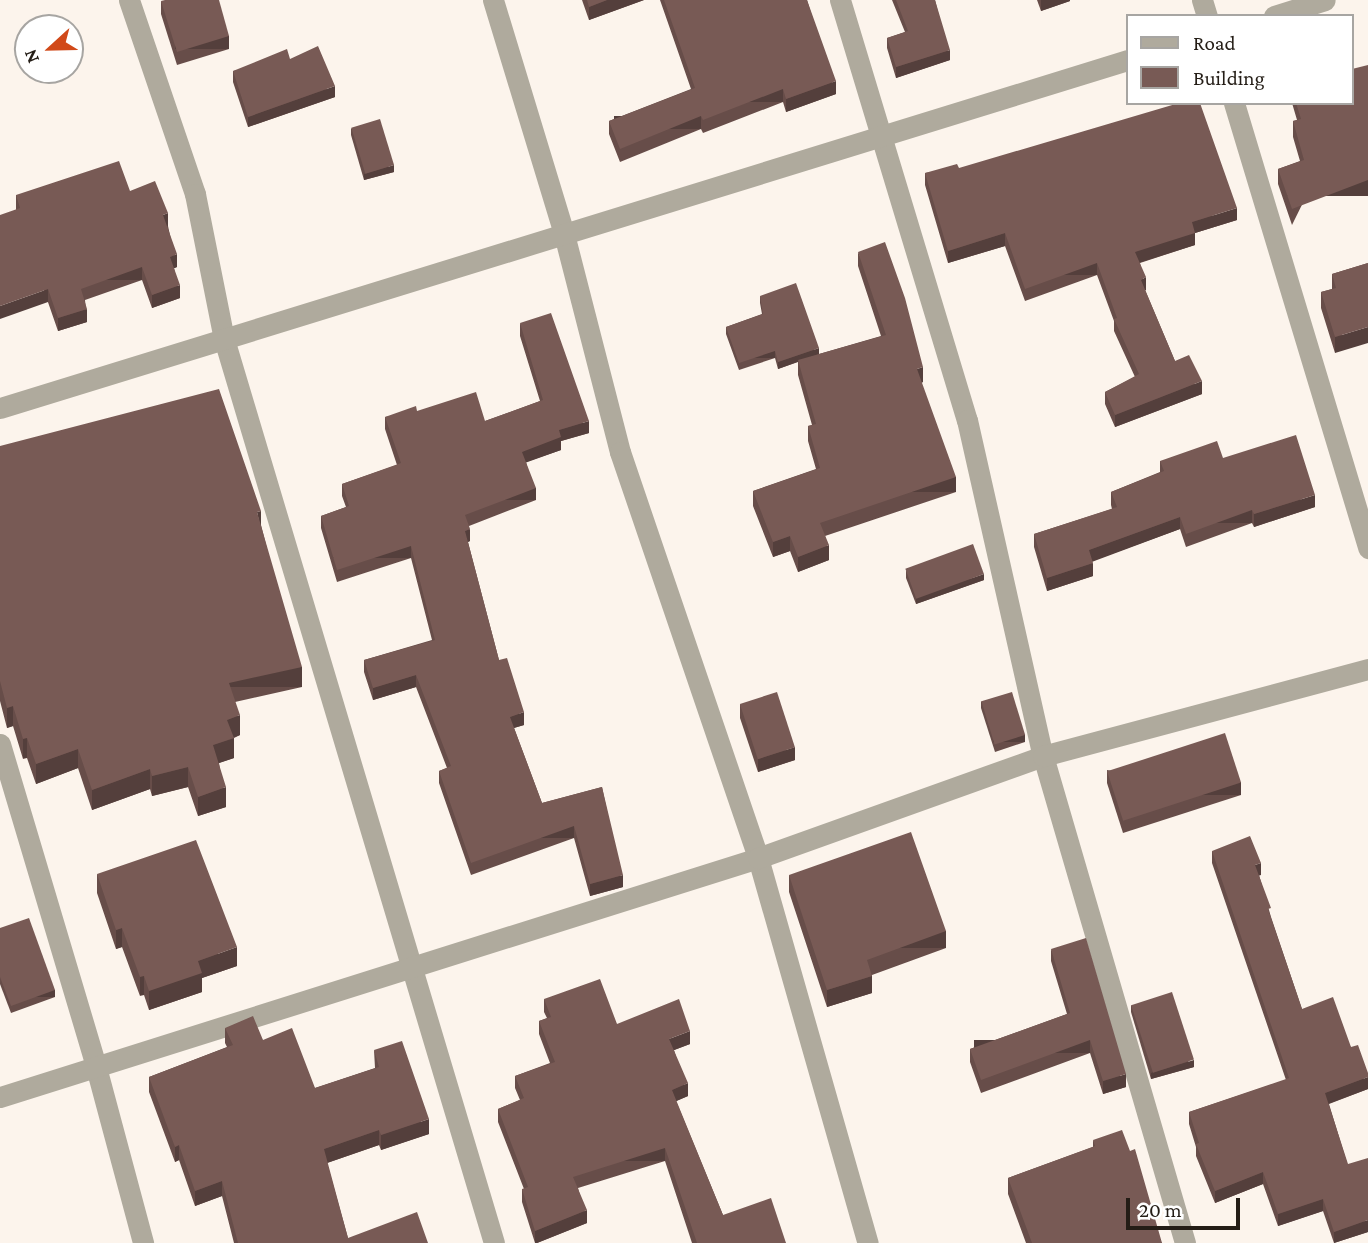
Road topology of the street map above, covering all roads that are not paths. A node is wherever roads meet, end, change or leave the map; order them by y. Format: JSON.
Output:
{"nodes":[{"id":1,"x":129,"y":0,"type":"edge"},
{"id":2,"x":494,"y":0,"type":"edge"},
{"id":3,"x":840,"y":0,"type":"edge"},
{"id":4,"x":1325,"y":0,"type":"edge"},
{"id":5,"x":1280,"y":14,"type":"edge"},
{"id":6,"x":1126,"y":61,"type":"edge"},
{"id":7,"x":1235,"y":105,"type":"edge"},
{"id":8,"x":883,"y":136,"type":"junction"},
{"id":9,"x":564,"y":234,"type":"junction"},
{"id":10,"x":224,"y":339,"type":"junction"},
{"id":11,"x":0,"y":408,"type":"edge"},
{"id":12,"x":1368,"y":548,"type":"edge"},
{"id":13,"x":1368,"y":669,"type":"edge"},
{"id":14,"x":0,"y":744,"type":"edge"},
{"id":15,"x":1043,"y":756,"type":"junction"},
{"id":16,"x":758,"y":858,"type":"junction"},
{"id":17,"x":411,"y":967,"type":"junction"},
{"id":18,"x":96,"y":1068,"type":"junction"},
{"id":19,"x":0,"y":1097,"type":"edge"},
{"id":20,"x":143,"y":1243,"type":"edge"},
{"id":21,"x":494,"y":1243,"type":"edge"},
{"id":22,"x":868,"y":1243,"type":"edge"},
{"id":23,"x":1185,"y":1243,"type":"edge"}],
"edges":[{"from":1,"to":10,"type":"street"},
{"from":2,"to":9,"type":"street"},
{"from":3,"to":8,"type":"street"},
{"from":4,"to":5,"type":"street"},
{"from":6,"to":8,"type":"street"},
{"from":7,"to":12,"type":"street"},
{"from":8,"to":9,"type":"street"},
{"from":8,"to":15,"type":"street"},
{"from":9,"to":10,"type":"street"},
{"from":9,"to":16,"type":"street"},
{"from":10,"to":11,"type":"street"},
{"from":10,"to":17,"type":"street"},
{"from":13,"to":15,"type":"street"},
{"from":14,"to":18,"type":"street"},
{"from":15,"to":16,"type":"street"},
{"from":15,"to":23,"type":"street"},
{"from":16,"to":17,"type":"street"},
{"from":16,"to":22,"type":"street"},
{"from":17,"to":18,"type":"street"},
{"from":17,"to":21,"type":"street"},
{"from":18,"to":19,"type":"street"},
{"from":18,"to":20,"type":"street"}]}
